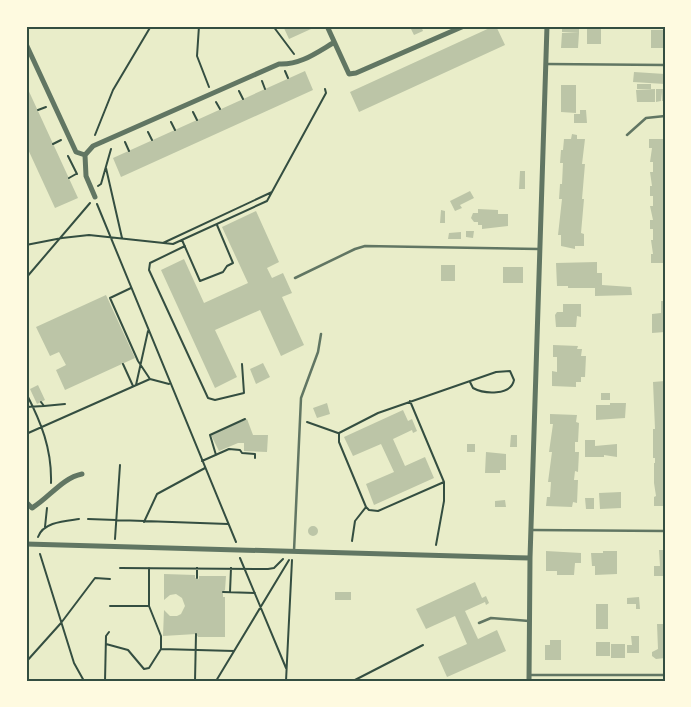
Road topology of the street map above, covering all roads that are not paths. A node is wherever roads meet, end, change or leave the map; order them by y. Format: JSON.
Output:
{"nodes":[{"id":1,"x":326,"y":26,"type":"edge"},
{"id":2,"x":464,"y":26,"type":"edge"},
{"id":3,"x":547,"y":26,"type":"edge"},
{"id":4,"x":333,"y":42,"type":"junction"},
{"id":5,"x":26,"y":44,"type":"edge"},
{"id":6,"x":546,"y":64,"type":"junction"},
{"id":7,"x":665,"y":65,"type":"edge"},
{"id":8,"x":665,"y":116,"type":"edge"},
{"id":9,"x":627,"y":135,"type":"dead end"},
{"id":10,"x":85,"y":155,"type":"junction"},
{"id":11,"x":95,"y":198,"type":"road end"},
{"id":12,"x":539,"y":249,"type":"junction"},
{"id":13,"x":295,"y":278,"type":"dead end"},
{"id":14,"x":321,"y":334,"type":"dead end"},
{"id":15,"x":82,"y":474,"type":"dead end"},
{"id":16,"x":26,"y":502,"type":"edge"},
{"id":17,"x":531,"y":530,"type":"junction"},
{"id":18,"x":665,"y":531,"type":"edge"},
{"id":19,"x":26,"y":544,"type":"edge"},
{"id":20,"x":294,"y":551,"type":"junction"},
{"id":21,"x":530,"y":558,"type":"junction"},
{"id":22,"x":530,"y":621,"type":"junction"},
{"id":23,"x":480,"y":623,"type":"dead end"},
{"id":24,"x":665,"y":675,"type":"edge"},
{"id":25,"x":529,"y":678,"type":"edge"}],
"edges":[{"from":1,"to":4,"type":"street"},
{"from":2,"to":4,"type":"street"},
{"from":3,"to":6,"type":"street"},
{"from":4,"to":10,"type":"street"},
{"from":5,"to":10,"type":"street"},
{"from":6,"to":7,"type":"lane"},
{"from":6,"to":12,"type":"street"},
{"from":8,"to":9,"type":"lane"},
{"from":10,"to":11,"type":"street"},
{"from":12,"to":13,"type":"lane"},
{"from":12,"to":17,"type":"street"},
{"from":14,"to":20,"type":"lane"},
{"from":15,"to":16,"type":"street"},
{"from":17,"to":18,"type":"lane"},
{"from":17,"to":21,"type":"street"},
{"from":19,"to":20,"type":"street"},
{"from":20,"to":21,"type":"street"},
{"from":21,"to":22,"type":"street"},
{"from":22,"to":23,"type":"lane"},
{"from":22,"to":25,"type":"street"},
{"from":24,"to":25,"type":"lane"}]}
